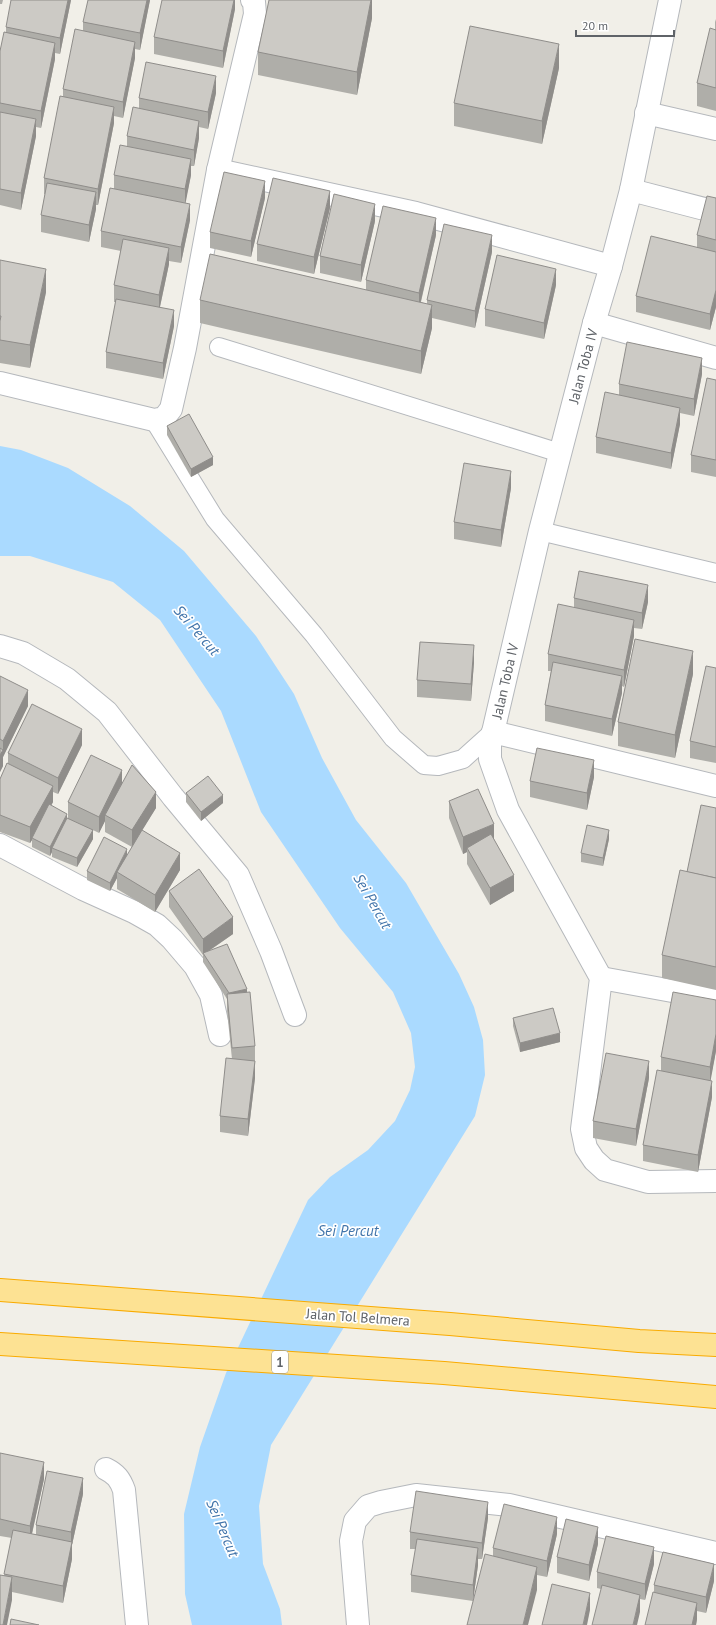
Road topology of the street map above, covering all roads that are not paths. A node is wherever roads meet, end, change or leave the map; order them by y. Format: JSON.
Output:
{"nodes":[{"id":1,"x":252,"y":0,"type":"edge"},
{"id":2,"x":670,"y":0,"type":"edge"},
{"id":3,"x":646,"y":113,"type":"junction"},
{"id":4,"x":716,"y":129,"type":"edge"},
{"id":5,"x":218,"y":170,"type":"junction"},
{"id":6,"x":631,"y":190,"type":"junction"},
{"id":7,"x":716,"y":212,"type":"edge"},
{"id":8,"x":611,"y":266,"type":"junction"},
{"id":9,"x":594,"y":323,"type":"junction"},
{"id":10,"x":219,"y":347,"type":"dead end"},
{"id":11,"x":716,"y":358,"type":"edge"},
{"id":12,"x":0,"y":383,"type":"edge"},
{"id":13,"x":154,"y":420,"type":"junction"},
{"id":14,"x":560,"y":453,"type":"junction"},
{"id":15,"x":540,"y":531,"type":"junction"},
{"id":16,"x":716,"y":573,"type":"edge"},
{"id":17,"x":0,"y":646,"type":"edge"},
{"id":18,"x":493,"y":732,"type":"junction"},
{"id":19,"x":716,"y":786,"type":"edge"},
{"id":20,"x":0,"y":845,"type":"edge"},
{"id":21,"x":600,"y":978,"type":"junction"},
{"id":22,"x":716,"y":999,"type":"edge"},
{"id":23,"x":295,"y":1015,"type":"dead end"},
{"id":24,"x":220,"y":1035,"type":"dead end"},
{"id":25,"x":716,"y":1181,"type":"edge"},
{"id":26,"x":0,"y":1290,"type":"edge"},
{"id":27,"x":0,"y":1344,"type":"edge"},
{"id":28,"x":716,"y":1345,"type":"edge"},
{"id":29,"x":716,"y":1397,"type":"edge"},
{"id":30,"x":106,"y":1469,"type":"dead end"},
{"id":31,"x":716,"y":1553,"type":"edge"},
{"id":32,"x":137,"y":1625,"type":"edge"},
{"id":33,"x":358,"y":1625,"type":"edge"}],
"edges":[{"from":1,"to":5,"type":"street"},
{"from":2,"to":3,"type":"street","name":"Jalan Toba IV"},
{"from":3,"to":4,"type":"street"},
{"from":3,"to":6,"type":"street","name":"Jalan Toba IV"},
{"from":5,"to":8,"type":"street"},
{"from":5,"to":13,"type":"street"},
{"from":6,"to":7,"type":"street"},
{"from":6,"to":8,"type":"street","name":"Jalan Toba IV"},
{"from":8,"to":9,"type":"street","name":"Jalan Toba IV"},
{"from":9,"to":11,"type":"street"},
{"from":9,"to":14,"type":"street","name":"Jalan Toba IV"},
{"from":10,"to":14,"type":"lane"},
{"from":12,"to":13,"type":"street"},
{"from":13,"to":18,"type":"lane"},
{"from":14,"to":15,"type":"street","name":"Jalan Toba IV"},
{"from":15,"to":16,"type":"lane"},
{"from":15,"to":18,"type":"street","name":"Jalan Toba IV"},
{"from":17,"to":23,"type":"street"},
{"from":18,"to":19,"type":"street"},
{"from":18,"to":21,"type":"street","name":"Jalan Toba IV"},
{"from":20,"to":24,"type":"street"},
{"from":21,"to":22,"type":"street"},
{"from":21,"to":25,"type":"street"},
{"from":26,"to":28,"type":"highway","name":"Jalan Tol Belmera"},
{"from":27,"to":29,"type":"highway","number":"1"},
{"from":30,"to":32,"type":"street"},
{"from":31,"to":33,"type":"street"}]}
